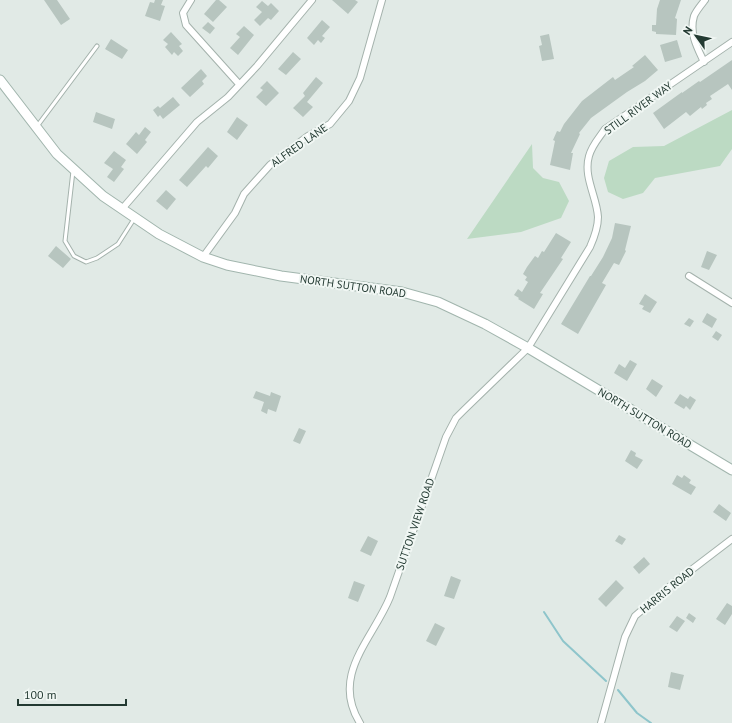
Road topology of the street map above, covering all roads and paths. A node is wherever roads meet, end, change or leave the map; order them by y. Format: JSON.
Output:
{"nodes":[{"id":1,"x":191,"y":0,"type":"edge"},
{"id":2,"x":312,"y":0,"type":"edge"},
{"id":3,"x":382,"y":0,"type":"edge"},
{"id":4,"x":705,"y":0,"type":"edge"},
{"id":5,"x":732,"y":42,"type":"edge"},
{"id":6,"x":97,"y":46,"type":"dead end"},
{"id":7,"x":704,"y":62,"type":"junction"},
{"id":8,"x":0,"y":80,"type":"edge"},
{"id":9,"x":239,"y":84,"type":"junction"},
{"id":10,"x":37,"y":127,"type":"junction"},
{"id":11,"x":74,"y":169,"type":"junction"},
{"id":12,"x":122,"y":209,"type":"junction"},
{"id":13,"x":135,"y":218,"type":"junction"},
{"id":14,"x":203,"y":257,"type":"junction"},
{"id":15,"x":688,"y":276,"type":"dead end"},
{"id":16,"x":732,"y":303,"type":"edge"},
{"id":17,"x":528,"y":348,"type":"junction"},
{"id":18,"x":732,"y":470,"type":"edge"},
{"id":19,"x":732,"y":539,"type":"edge"},
{"id":20,"x":360,"y":723,"type":"edge"},
{"id":21,"x":601,"y":723,"type":"edge"}],
"edges":[{"from":1,"to":9,"type":"street"},
{"from":2,"to":9,"type":"street"},
{"from":3,"to":14,"type":"street","name":"ALFRED LANE"},
{"from":4,"to":7,"type":"street"},
{"from":5,"to":7,"type":"street","name":"STILL RIVER WAY"},
{"from":6,"to":10,"type":"lane"},
{"from":7,"to":17,"type":"street","name":"STILL RIVER WAY"},
{"from":8,"to":10,"type":"main road","name":"NORTH SUTTON ROAD"},
{"from":9,"to":12,"type":"street"},
{"from":10,"to":11,"type":"main road","name":"NORTH SUTTON ROAD"},
{"from":11,"to":12,"type":"main road","name":"NORTH SUTTON ROAD"},
{"from":11,"to":13,"type":"lane"},
{"from":12,"to":13,"type":"main road","name":"NORTH SUTTON ROAD"},
{"from":13,"to":14,"type":"main road","name":"NORTH SUTTON ROAD"},
{"from":14,"to":17,"type":"main road","name":"NORTH SUTTON ROAD"},
{"from":15,"to":16,"type":"street"},
{"from":17,"to":18,"type":"main road","name":"NORTH SUTTON ROAD"},
{"from":17,"to":20,"type":"street","name":"SUTTON VIEW ROAD"},
{"from":19,"to":21,"type":"street","name":"HARRIS ROAD"}]}
